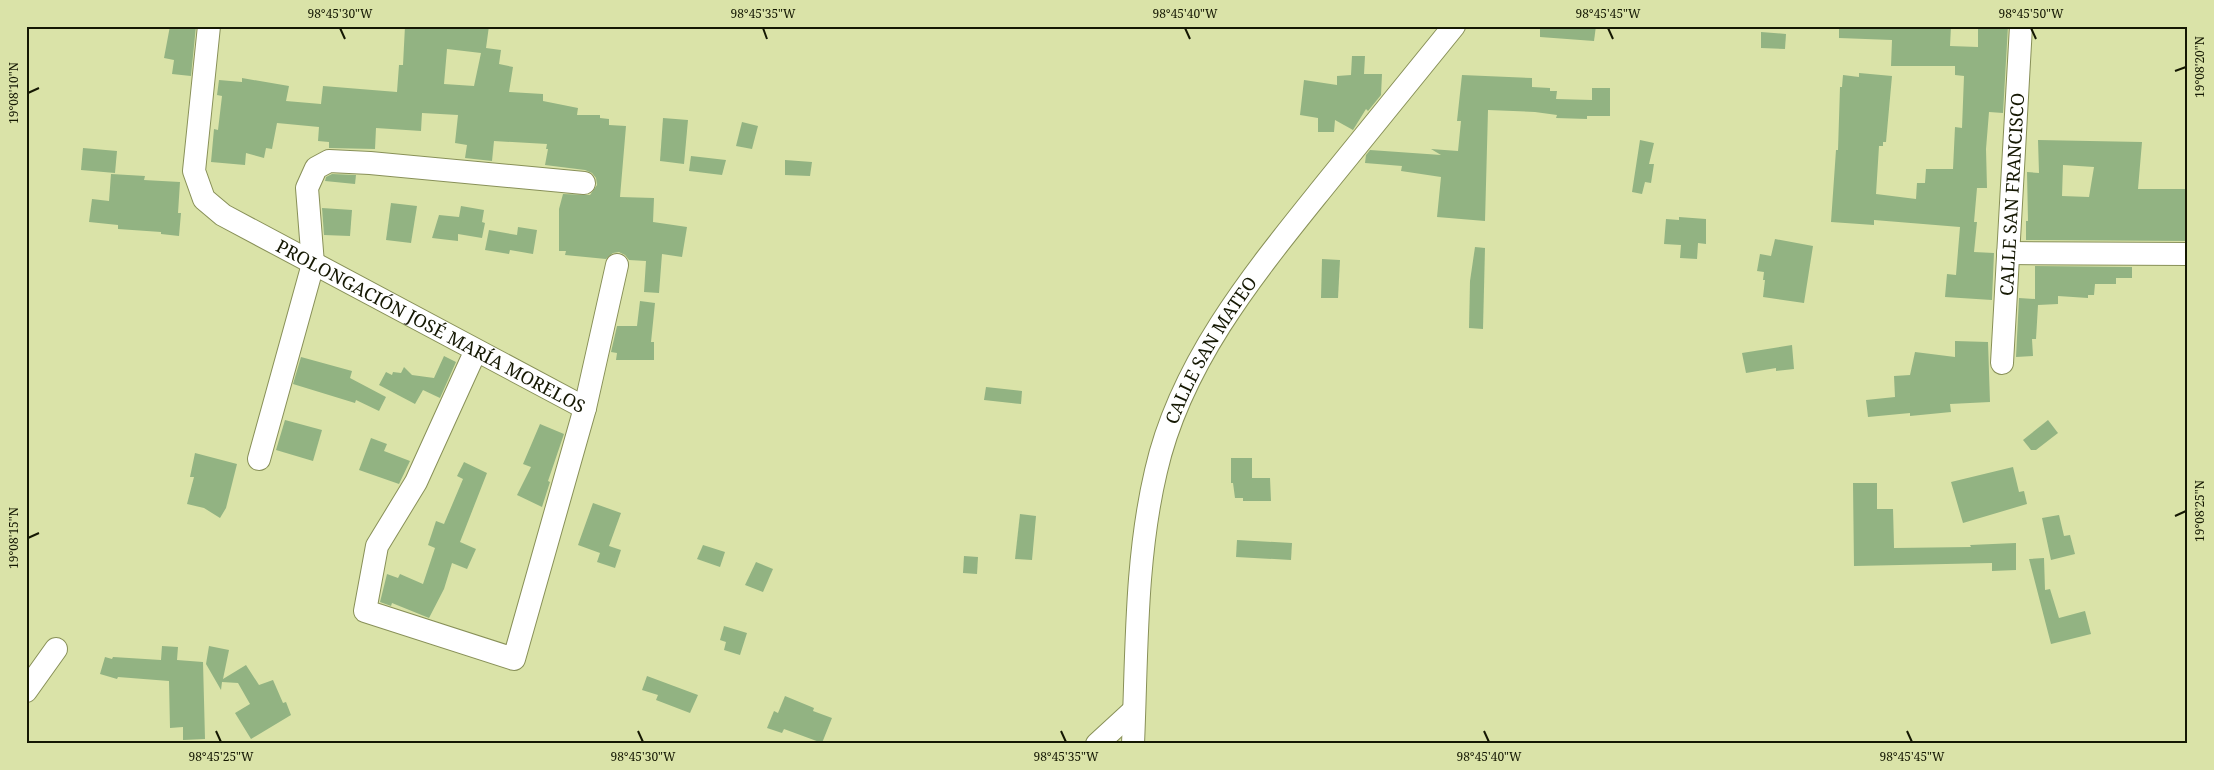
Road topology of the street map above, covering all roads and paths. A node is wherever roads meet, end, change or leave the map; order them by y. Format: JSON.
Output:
{"nodes":[{"id":1,"x":210,"y":26,"type":"edge"},
{"id":2,"x":1454,"y":26,"type":"edge"},
{"id":3,"x":2021,"y":26,"type":"edge"},
{"id":4,"x":584,"y":183,"type":"dead end"},
{"id":5,"x":2008,"y":252,"type":"junction"},
{"id":6,"x":2188,"y":254,"type":"edge"},
{"id":7,"x":313,"y":264,"type":"junction"},
{"id":8,"x":617,"y":265,"type":"dead end"},
{"id":9,"x":476,"y":350,"type":"junction"},
{"id":10,"x":2002,"y":363,"type":"dead end"},
{"id":11,"x":585,"y":408,"type":"junction"},
{"id":12,"x":259,"y":459,"type":"dead end"},
{"id":13,"x":56,"y":649,"type":"dead end"},
{"id":14,"x":26,"y":691,"type":"edge"},
{"id":15,"x":1134,"y":710,"type":"junction"},
{"id":16,"x":1097,"y":744,"type":"edge"},
{"id":17,"x":1132,"y":744,"type":"edge"}],
"edges":[{"from":1,"to":7,"type":"street","name":"PROLONGACIÓN JOSÉ MARÍA MORELOS"},
{"from":2,"to":15,"type":"street","name":"CALLE SAN MATEO"},
{"from":3,"to":5,"type":"street","name":"CALLE SAN FRANCISCO"},
{"from":4,"to":7,"type":"street"},
{"from":5,"to":6,"type":"street"},
{"from":5,"to":10,"type":"street","name":"CALLE SAN FRANCISCO"},
{"from":7,"to":9,"type":"street","name":"PROLONGACIÓN JOSÉ MARÍA MORELOS"},
{"from":7,"to":12,"type":"street"},
{"from":8,"to":11,"type":"street"},
{"from":9,"to":11,"type":"street","name":"PROLONGACIÓN JOSÉ MARÍA MORELOS"},
{"from":9,"to":11,"type":"street","name":"PROLONGACIÓN JOSÉ MARÍA MORELOS"},
{"from":13,"to":14,"type":"street"},
{"from":15,"to":16,"type":"street"},
{"from":15,"to":17,"type":"street","name":"CALLE SAN MATEO"}]}
